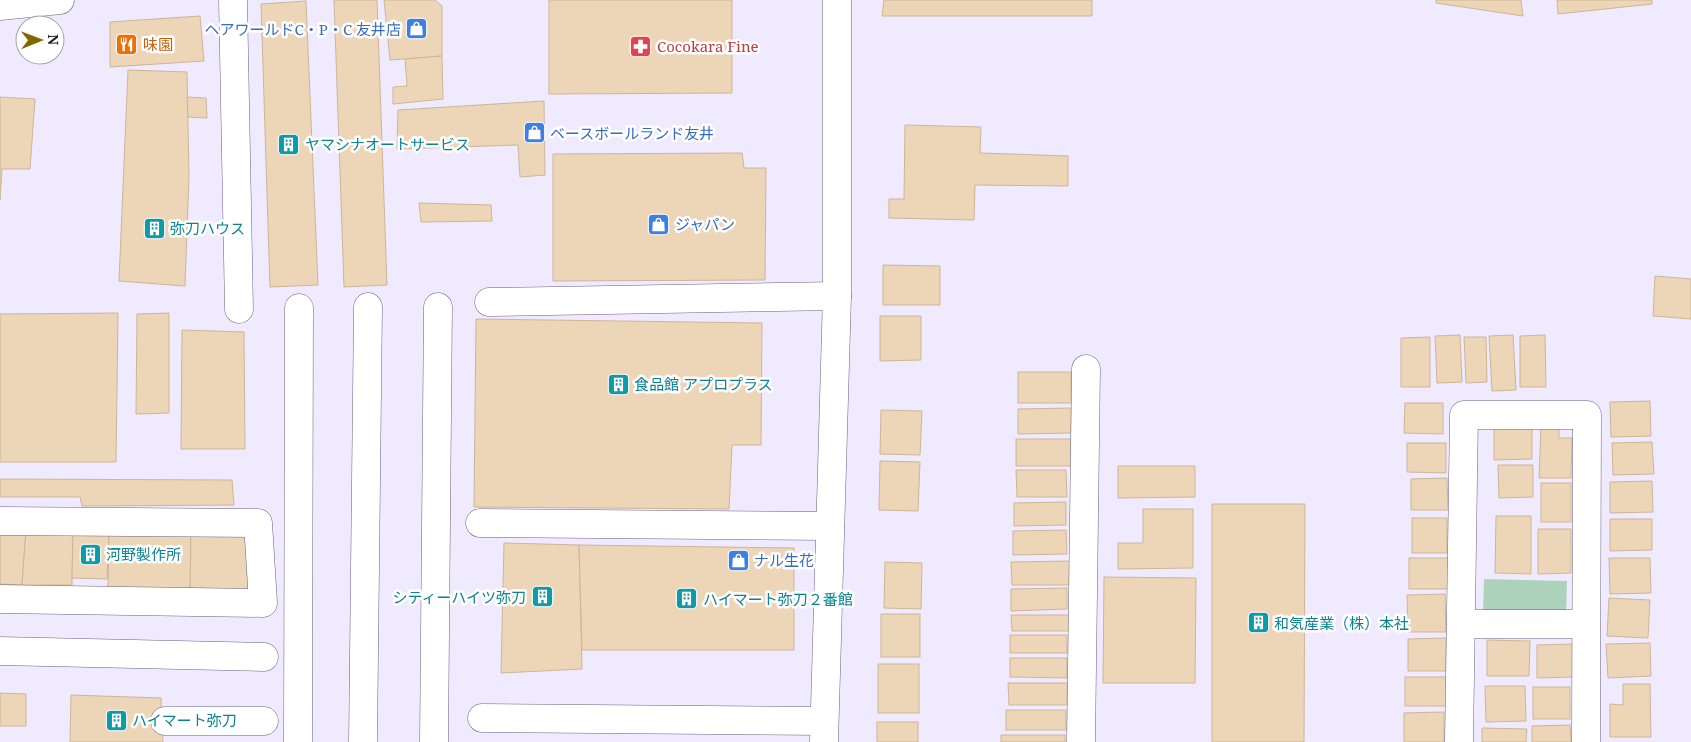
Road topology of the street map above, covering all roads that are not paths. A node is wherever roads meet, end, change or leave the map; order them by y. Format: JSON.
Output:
{"nodes":[{"id":1,"x":60,"y":0,"type":"edge"},
{"id":2,"x":233,"y":0,"type":"edge"},
{"id":3,"x":837,"y":0,"type":"edge"},
{"id":4,"x":0,"y":6,"type":"edge"},
{"id":5,"x":837,"y":296,"type":"junction"},
{"id":6,"x":489,"y":302,"type":"dead end"},
{"id":7,"x":368,"y":307,"type":"dead end"},
{"id":8,"x":438,"y":307,"type":"dead end"},
{"id":9,"x":298,"y":308,"type":"dead end"},
{"id":10,"x":239,"y":309,"type":"dead end"},
{"id":11,"x":1086,"y":369,"type":"dead end"},
{"id":12,"x":0,"y":521,"type":"edge"},
{"id":13,"x":480,"y":523,"type":"dead end"},
{"id":14,"x":830,"y":526,"type":"junction"},
{"id":15,"x":0,"y":599,"type":"edge"},
{"id":16,"x":1461,"y":624,"type":"junction"},
{"id":17,"x":1586,"y":624,"type":"junction"},
{"id":18,"x":0,"y":652,"type":"edge"},
{"id":19,"x":264,"y":657,"type":"dead end"},
{"id":20,"x":482,"y":718,"type":"dead end"},
{"id":21,"x":165,"y":721,"type":"dead end"},
{"id":22,"x":265,"y":724,"type":"edge"},
{"id":23,"x":824,"y":731,"type":"edge"},
{"id":24,"x":298,"y":742,"type":"edge"},
{"id":25,"x":363,"y":742,"type":"edge"},
{"id":26,"x":434,"y":742,"type":"edge"},
{"id":27,"x":1081,"y":742,"type":"edge"},
{"id":28,"x":1459,"y":742,"type":"edge"},
{"id":29,"x":1586,"y":742,"type":"edge"}],
"edges":[{"from":1,"to":4,"type":"street"},
{"from":2,"to":10,"type":"street"},
{"from":3,"to":5,"type":"street"},
{"from":5,"to":6,"type":"street"},
{"from":5,"to":14,"type":"street"},
{"from":7,"to":25,"type":"street"},
{"from":8,"to":26,"type":"street"},
{"from":9,"to":24,"type":"street"},
{"from":11,"to":27,"type":"street"},
{"from":12,"to":15,"type":"street"},
{"from":13,"to":14,"type":"street"},
{"from":14,"to":23,"type":"street"},
{"from":16,"to":17,"type":"street"},
{"from":16,"to":17,"type":"street"},
{"from":16,"to":28,"type":"street"},
{"from":17,"to":29,"type":"street"},
{"from":18,"to":19,"type":"street"},
{"from":20,"to":23,"type":"street"},
{"from":21,"to":22,"type":"street"}]}
